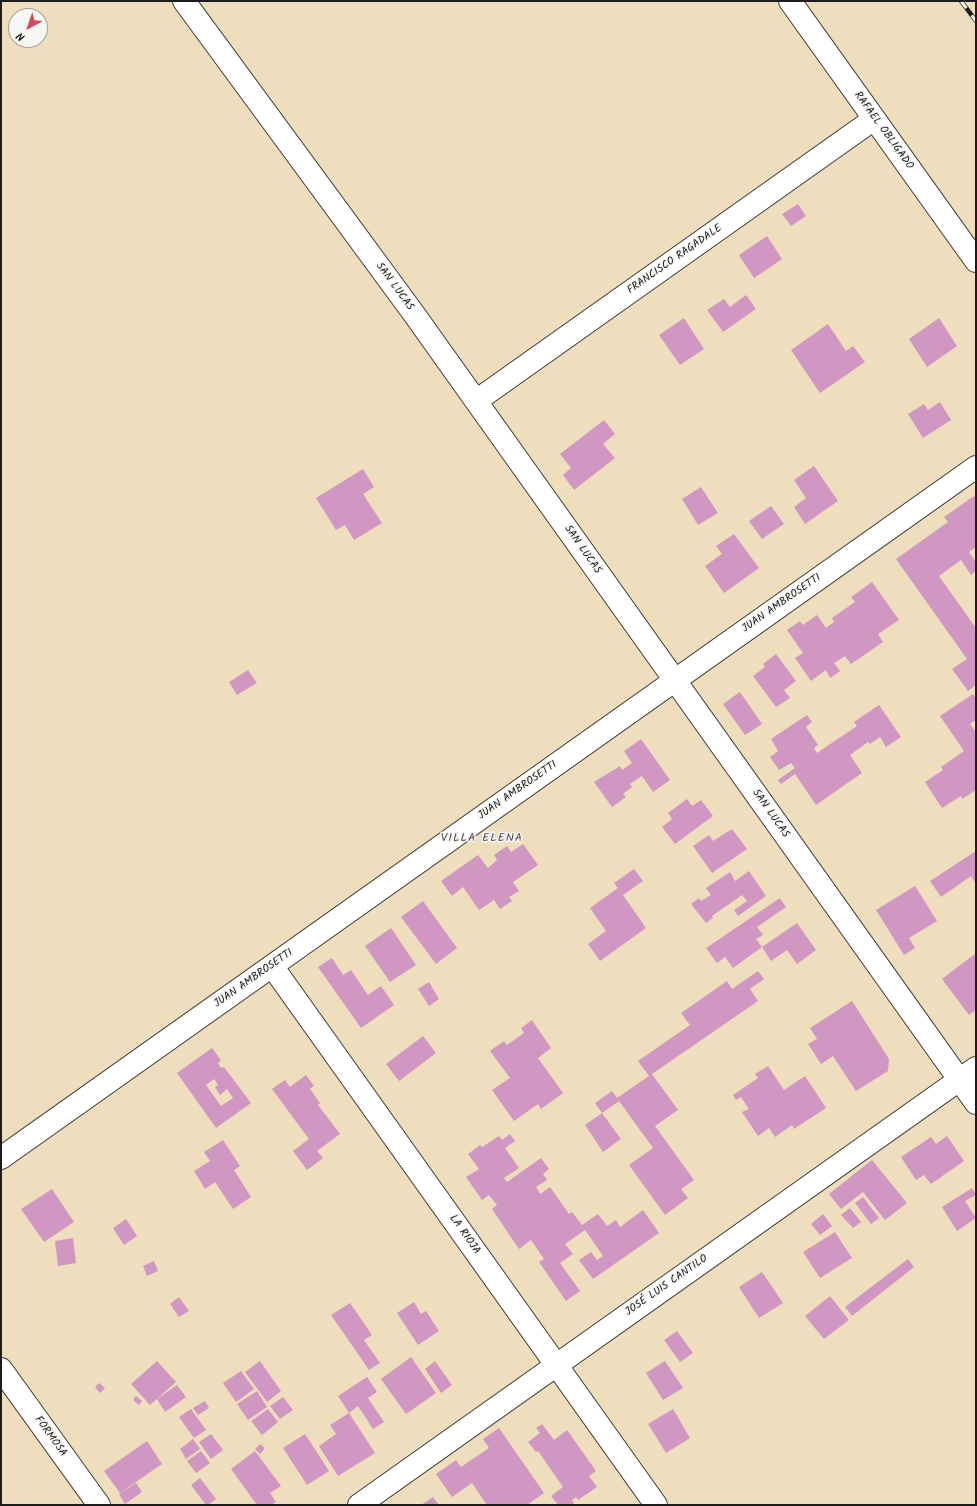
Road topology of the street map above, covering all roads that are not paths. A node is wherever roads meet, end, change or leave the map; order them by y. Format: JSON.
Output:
{"nodes":[{"id":1,"x":184,"y":1,"type":"edge"},
{"id":2,"x":790,"y":1,"type":"edge"},
{"id":3,"x":874,"y":119,"type":"junction"},
{"id":4,"x":976,"y":261,"type":"edge"},
{"id":5,"x":476,"y":401,"type":"junction"},
{"id":6,"x":976,"y":467,"type":"edge"},
{"id":7,"x":675,"y":680,"type":"junction"},
{"id":8,"x":272,"y":966,"type":"junction"},
{"id":9,"x":968,"y":1074,"type":"edge"},
{"id":10,"x":976,"y":1103,"type":"edge"},
{"id":11,"x":1,"y":1158,"type":"edge"},
{"id":12,"x":556,"y":1365,"type":"junction"},
{"id":13,"x":1,"y":1369,"type":"edge"},
{"id":14,"x":99,"y":1505,"type":"edge"},
{"id":15,"x":359,"y":1505,"type":"edge"},
{"id":16,"x":656,"y":1505,"type":"edge"}],
"edges":[{"from":1,"to":5,"type":"street","name":"SAN LUCAS"},
{"from":2,"to":3,"type":"street","name":"RAFAEL OBLIGADO"},
{"from":3,"to":4,"type":"street","name":"RAFAEL OBLIGADO"},
{"from":3,"to":5,"type":"street","name":"FRANCISCO RAGADALE"},
{"from":5,"to":7,"type":"street","name":"SAN LUCAS"},
{"from":6,"to":7,"type":"street","name":"JUAN AMBROSETTI"},
{"from":7,"to":8,"type":"street","name":"JUAN AMBROSETTI"},
{"from":7,"to":9,"type":"street","name":"SAN LUCAS"},
{"from":8,"to":11,"type":"street","name":"JUAN AMBROSETTI"},
{"from":8,"to":12,"type":"street","name":"LA RIOJA"},
{"from":9,"to":10,"type":"street","name":"SAN LUCAS"},
{"from":9,"to":12,"type":"street","name":"JOSÉ LUIS CANTILO"},
{"from":12,"to":15,"type":"street","name":"JOSÉ LUIS CANTILO"},
{"from":12,"to":16,"type":"street","name":"LA RIOJA"},
{"from":13,"to":14,"type":"street","name":"FORMOSA"}]}
